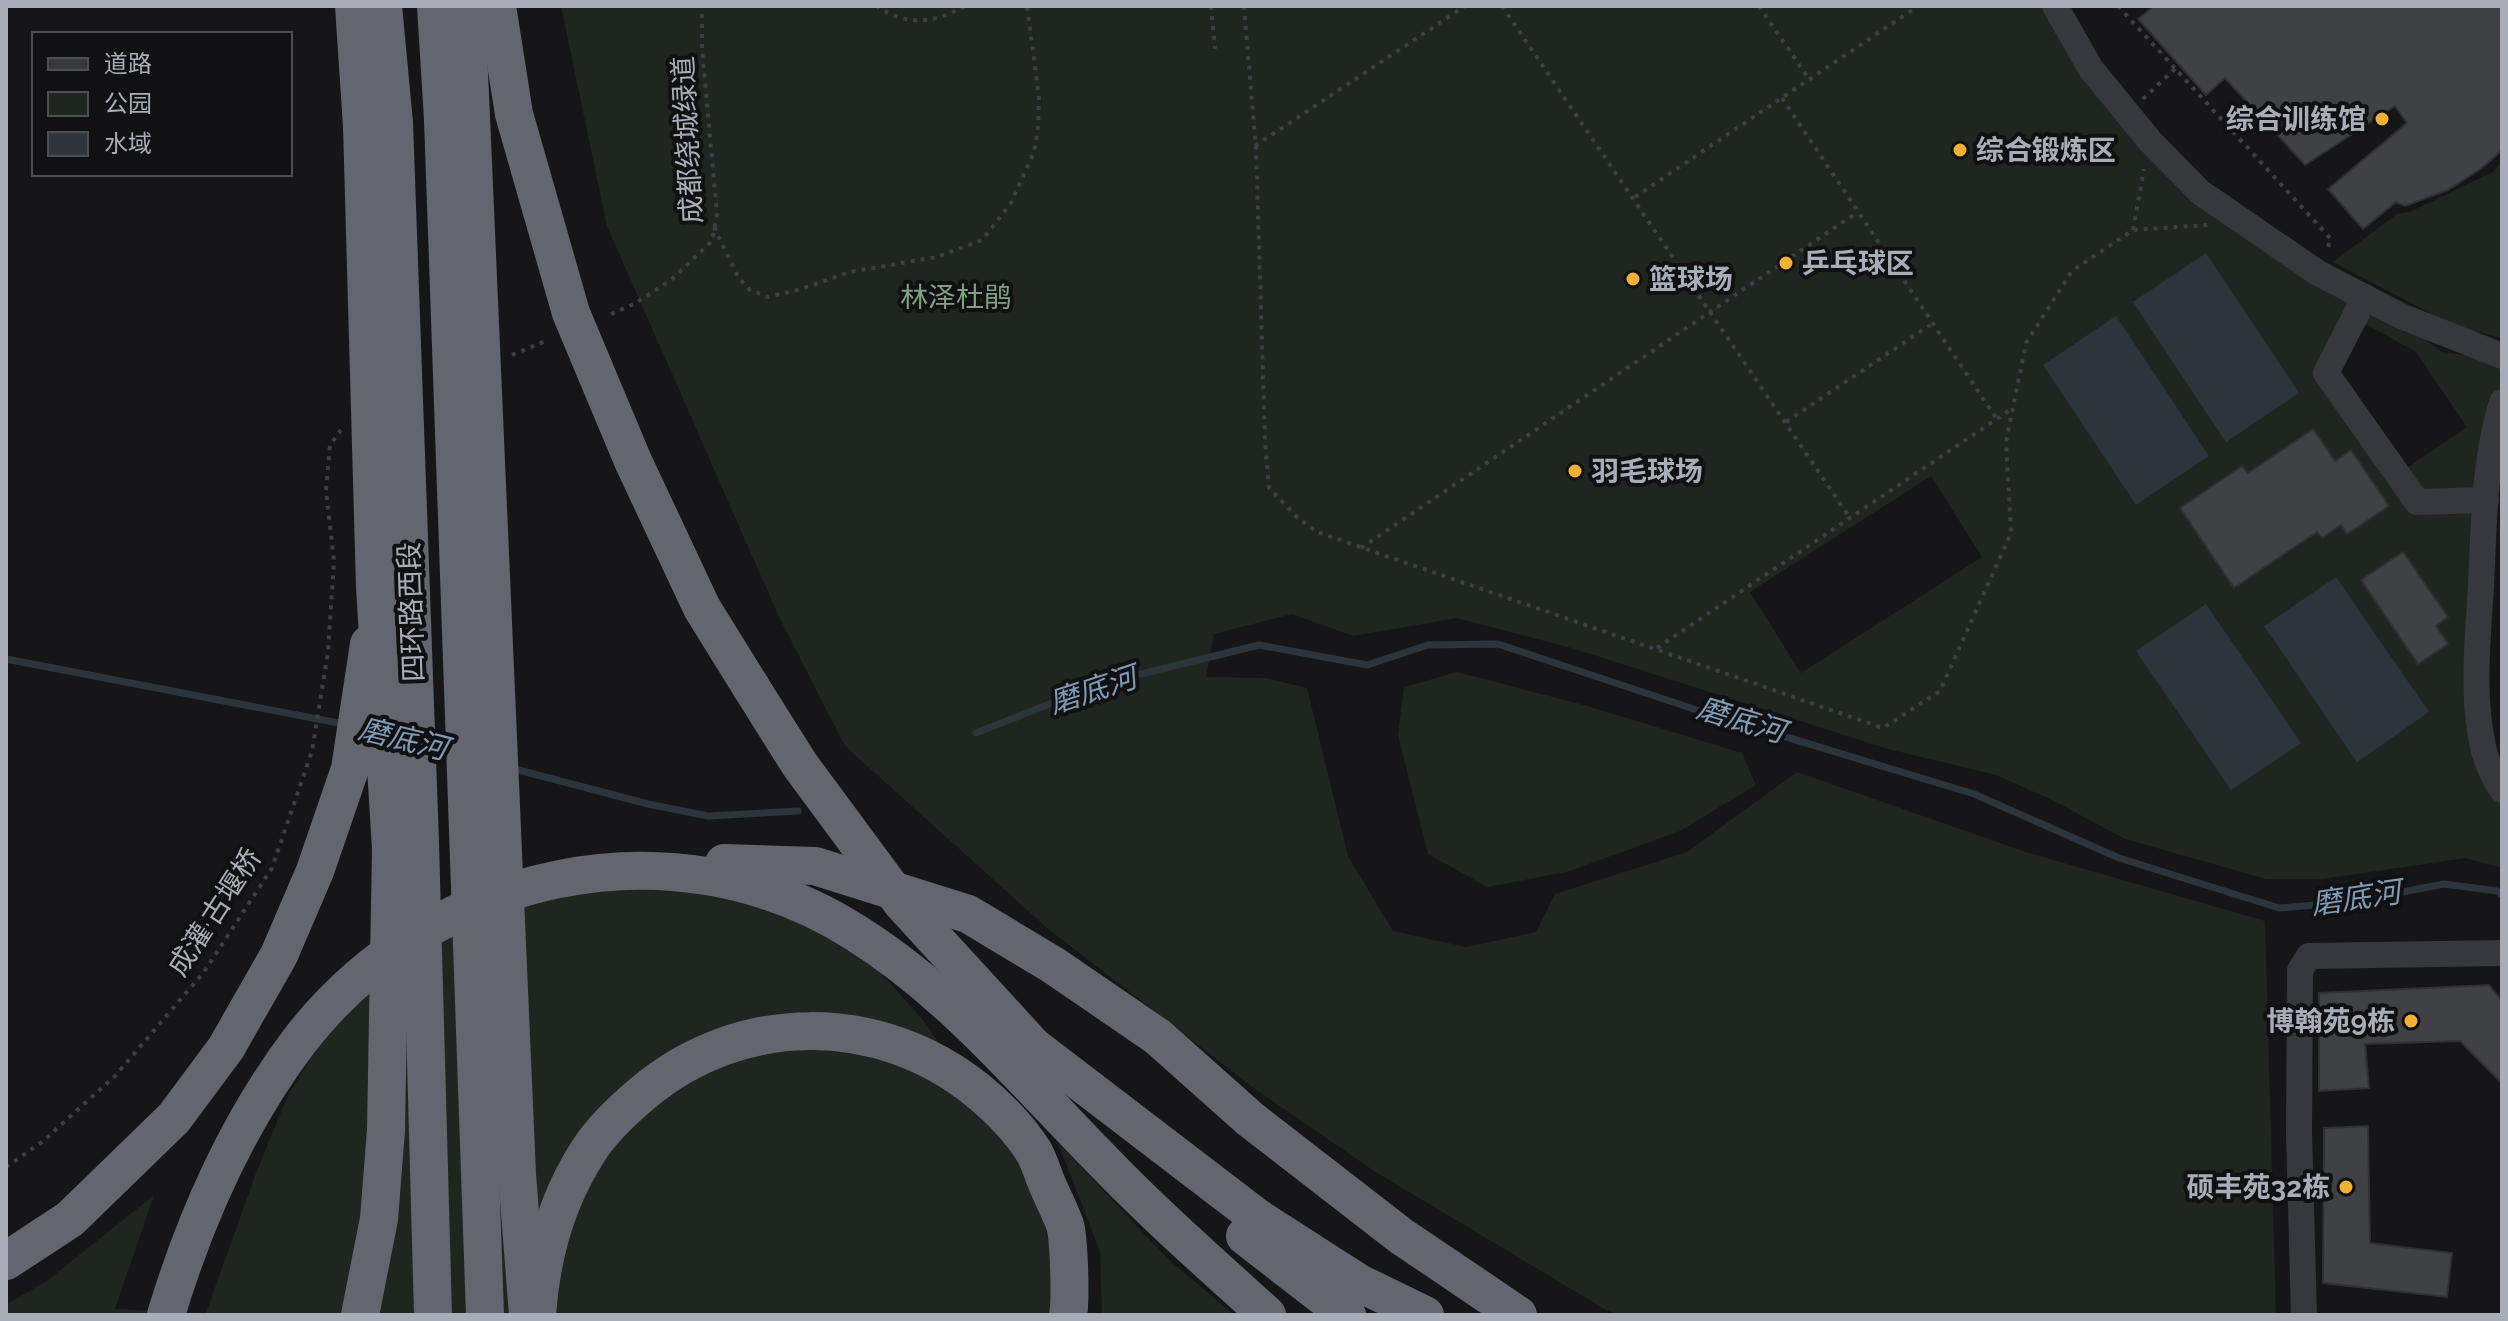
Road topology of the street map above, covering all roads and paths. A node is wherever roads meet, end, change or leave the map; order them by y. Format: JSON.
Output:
{"nodes":[{"id":1,"x":354,"y":6,"type":"edge"},
{"id":2,"x":383,"y":6,"type":"edge"},
{"id":3,"x":436,"y":6,"type":"edge"},
{"id":4,"x":466,"y":6,"type":"edge"},
{"id":5,"x":497,"y":6,"type":"edge"},
{"id":6,"x":702,"y":6,"type":"edge"},
{"id":7,"x":876,"y":6,"type":"edge"},
{"id":8,"x":966,"y":6,"type":"edge"},
{"id":9,"x":1027,"y":6,"type":"edge"},
{"id":10,"x":1211,"y":6,"type":"edge"},
{"id":11,"x":1244,"y":6,"type":"edge"},
{"id":12,"x":1465,"y":6,"type":"edge"},
{"id":13,"x":1502,"y":6,"type":"edge"},
{"id":14,"x":1759,"y":6,"type":"edge"},
{"id":15,"x":1918,"y":6,"type":"edge"},
{"id":16,"x":2055,"y":6,"type":"edge"},
{"id":17,"x":2118,"y":6,"type":"edge"},
{"id":18,"x":1215,"y":49,"type":"dead end"},
{"id":19,"x":2177,"y":67,"type":"junction"},
{"id":20,"x":1809,"y":79,"type":"junction"},
{"id":21,"x":1782,"y":98,"type":"junction"},
{"id":22,"x":2127,"y":114,"type":"junction"},
{"id":23,"x":457,"y":118,"type":"junction"},
{"id":24,"x":378,"y":125,"type":"junction"},
{"id":25,"x":2150,"y":141,"type":"junction"},
{"id":26,"x":1255,"y":146,"type":"junction"},
{"id":27,"x":1634,"y":198,"type":"junction"},
{"id":28,"x":1858,"y":212,"type":"junction"},
{"id":29,"x":2246,"y":223,"type":"junction"},
{"id":30,"x":714,"y":227,"type":"junction"},
{"id":31,"x":2133,"y":230,"type":"junction"},
{"id":32,"x":2318,"y":273,"type":"junction"},
{"id":33,"x":2365,"y":297,"type":"junction"},
{"id":34,"x":1711,"y":311,"type":"junction"},
{"id":35,"x":611,"y":314,"type":"dead end"},
{"id":36,"x":1933,"y":323,"type":"junction"},
{"id":37,"x":2502,"y":356,"type":"edge"},
{"id":38,"x":2502,"y":402,"type":"edge"},
{"id":39,"x":2013,"y":408,"type":"junction"},
{"id":40,"x":1997,"y":419,"type":"junction"},
{"id":41,"x":1786,"y":422,"type":"junction"},
{"id":42,"x":2496,"y":463,"type":"edge"},
{"id":43,"x":2486,"y":500,"type":"junction"},
{"id":44,"x":1850,"y":518,"type":"junction"},
{"id":45,"x":1361,"y":548,"type":"junction"},
{"id":46,"x":334,"y":561,"type":"dead end"},
{"id":47,"x":375,"y":587,"type":"junction"},
{"id":48,"x":1656,"y":649,"type":"junction"},
{"id":49,"x":2502,"y":790,"type":"edge"},
{"id":50,"x":600,"y":871,"type":"junction"},
{"id":51,"x":2502,"y":953,"type":"edge"},
{"id":52,"x":1033,"y":1046,"type":"junction"},
{"id":53,"x":6,"y":1167,"type":"edge"},
{"id":54,"x":6,"y":1261,"type":"edge"},
{"id":55,"x":166,"y":1315,"type":"edge"},
{"id":56,"x":360,"y":1315,"type":"edge"},
{"id":57,"x":433,"y":1315,"type":"edge"},
{"id":58,"x":485,"y":1315,"type":"edge"},
{"id":59,"x":528,"y":1315,"type":"edge"},
{"id":60,"x":537,"y":1315,"type":"edge"},
{"id":61,"x":1068,"y":1315,"type":"edge"},
{"id":62,"x":1267,"y":1315,"type":"edge"},
{"id":63,"x":1347,"y":1315,"type":"edge"},
{"id":64,"x":1425,"y":1315,"type":"edge"},
{"id":65,"x":1518,"y":1315,"type":"edge"},
{"id":66,"x":2304,"y":1315,"type":"edge"}],
"edges":[{"from":1,"to":24,"type":"highway"},
{"from":2,"to":24,"type":"highway","name":"四环路西段"},
{"from":3,"to":23,"type":"highway","name":"四环路西段"},
{"from":4,"to":23,"type":"highway"},
{"from":5,"to":52,"type":"highway","bridge":true},
{"from":6,"to":30,"type":"path","name":"成都绕城绿道"},
{"from":7,"to":8,"type":"path"},
{"from":9,"to":30,"type":"path"},
{"from":10,"to":18,"type":"path"},
{"from":11,"to":26,"type":"path"},
{"from":12,"to":26,"type":"path"},
{"from":13,"to":27,"type":"path"},
{"from":14,"to":20,"type":"path"},
{"from":15,"to":20,"type":"path"},
{"from":16,"to":22,"type":"street"},
{"from":17,"to":19,"type":"path"},
{"from":19,"to":22,"type":"path"},
{"from":19,"to":32,"type":"path"},
{"from":20,"to":21,"type":"path"},
{"from":21,"to":27,"type":"path"},
{"from":21,"to":28,"type":"path"},
{"from":22,"to":25,"type":"street"},
{"from":23,"to":58,"type":"highway","name":"四环路西段","bridge":true},
{"from":23,"to":59,"type":"highway","bridge":true},
{"from":24,"to":47,"type":"highway","bridge":true},
{"from":24,"to":57,"type":"highway","name":"四环路西段","bridge":true},
{"from":25,"to":29,"type":"street"},
{"from":25,"to":31,"type":"path"},
{"from":26,"to":45,"type":"path"},
{"from":27,"to":34,"type":"path"},
{"from":28,"to":34,"type":"path"},
{"from":28,"to":36,"type":"path"},
{"from":29,"to":31,"type":"path"},
{"from":29,"to":32,"type":"street"},
{"from":30,"to":35,"type":"path","name":"成都绕城绿道"},
{"from":31,"to":39,"type":"path"},
{"from":32,"to":33,"type":"street"},
{"from":33,"to":37,"type":"street"},
{"from":33,"to":43,"type":"street"},
{"from":34,"to":41,"type":"path"},
{"from":34,"to":45,"type":"path"},
{"from":36,"to":40,"type":"path"},
{"from":36,"to":41,"type":"path"},
{"from":38,"to":42,"type":"street"},
{"from":39,"to":40,"type":"path"},
{"from":39,"to":48,"type":"path"},
{"from":40,"to":44,"type":"path"},
{"from":41,"to":44,"type":"path"},
{"from":42,"to":43,"type":"street"},
{"from":43,"to":49,"type":"street"},
{"from":44,"to":48,"type":"path"},
{"from":45,"to":48,"type":"path"},
{"from":46,"to":53,"type":"path","name":"成灌·古堰桥"},
{"from":47,"to":54,"type":"highway","bridge":true},
{"from":47,"to":56,"type":"highway","bridge":true},
{"from":50,"to":55,"type":"highway"},
{"from":50,"to":62,"type":"highway"},
{"from":50,"to":65,"type":"highway"},
{"from":51,"to":66,"type":"street"},
{"from":52,"to":63,"type":"highway"},
{"from":52,"to":64,"type":"highway"},
{"from":60,"to":61,"type":"highway"}]}
